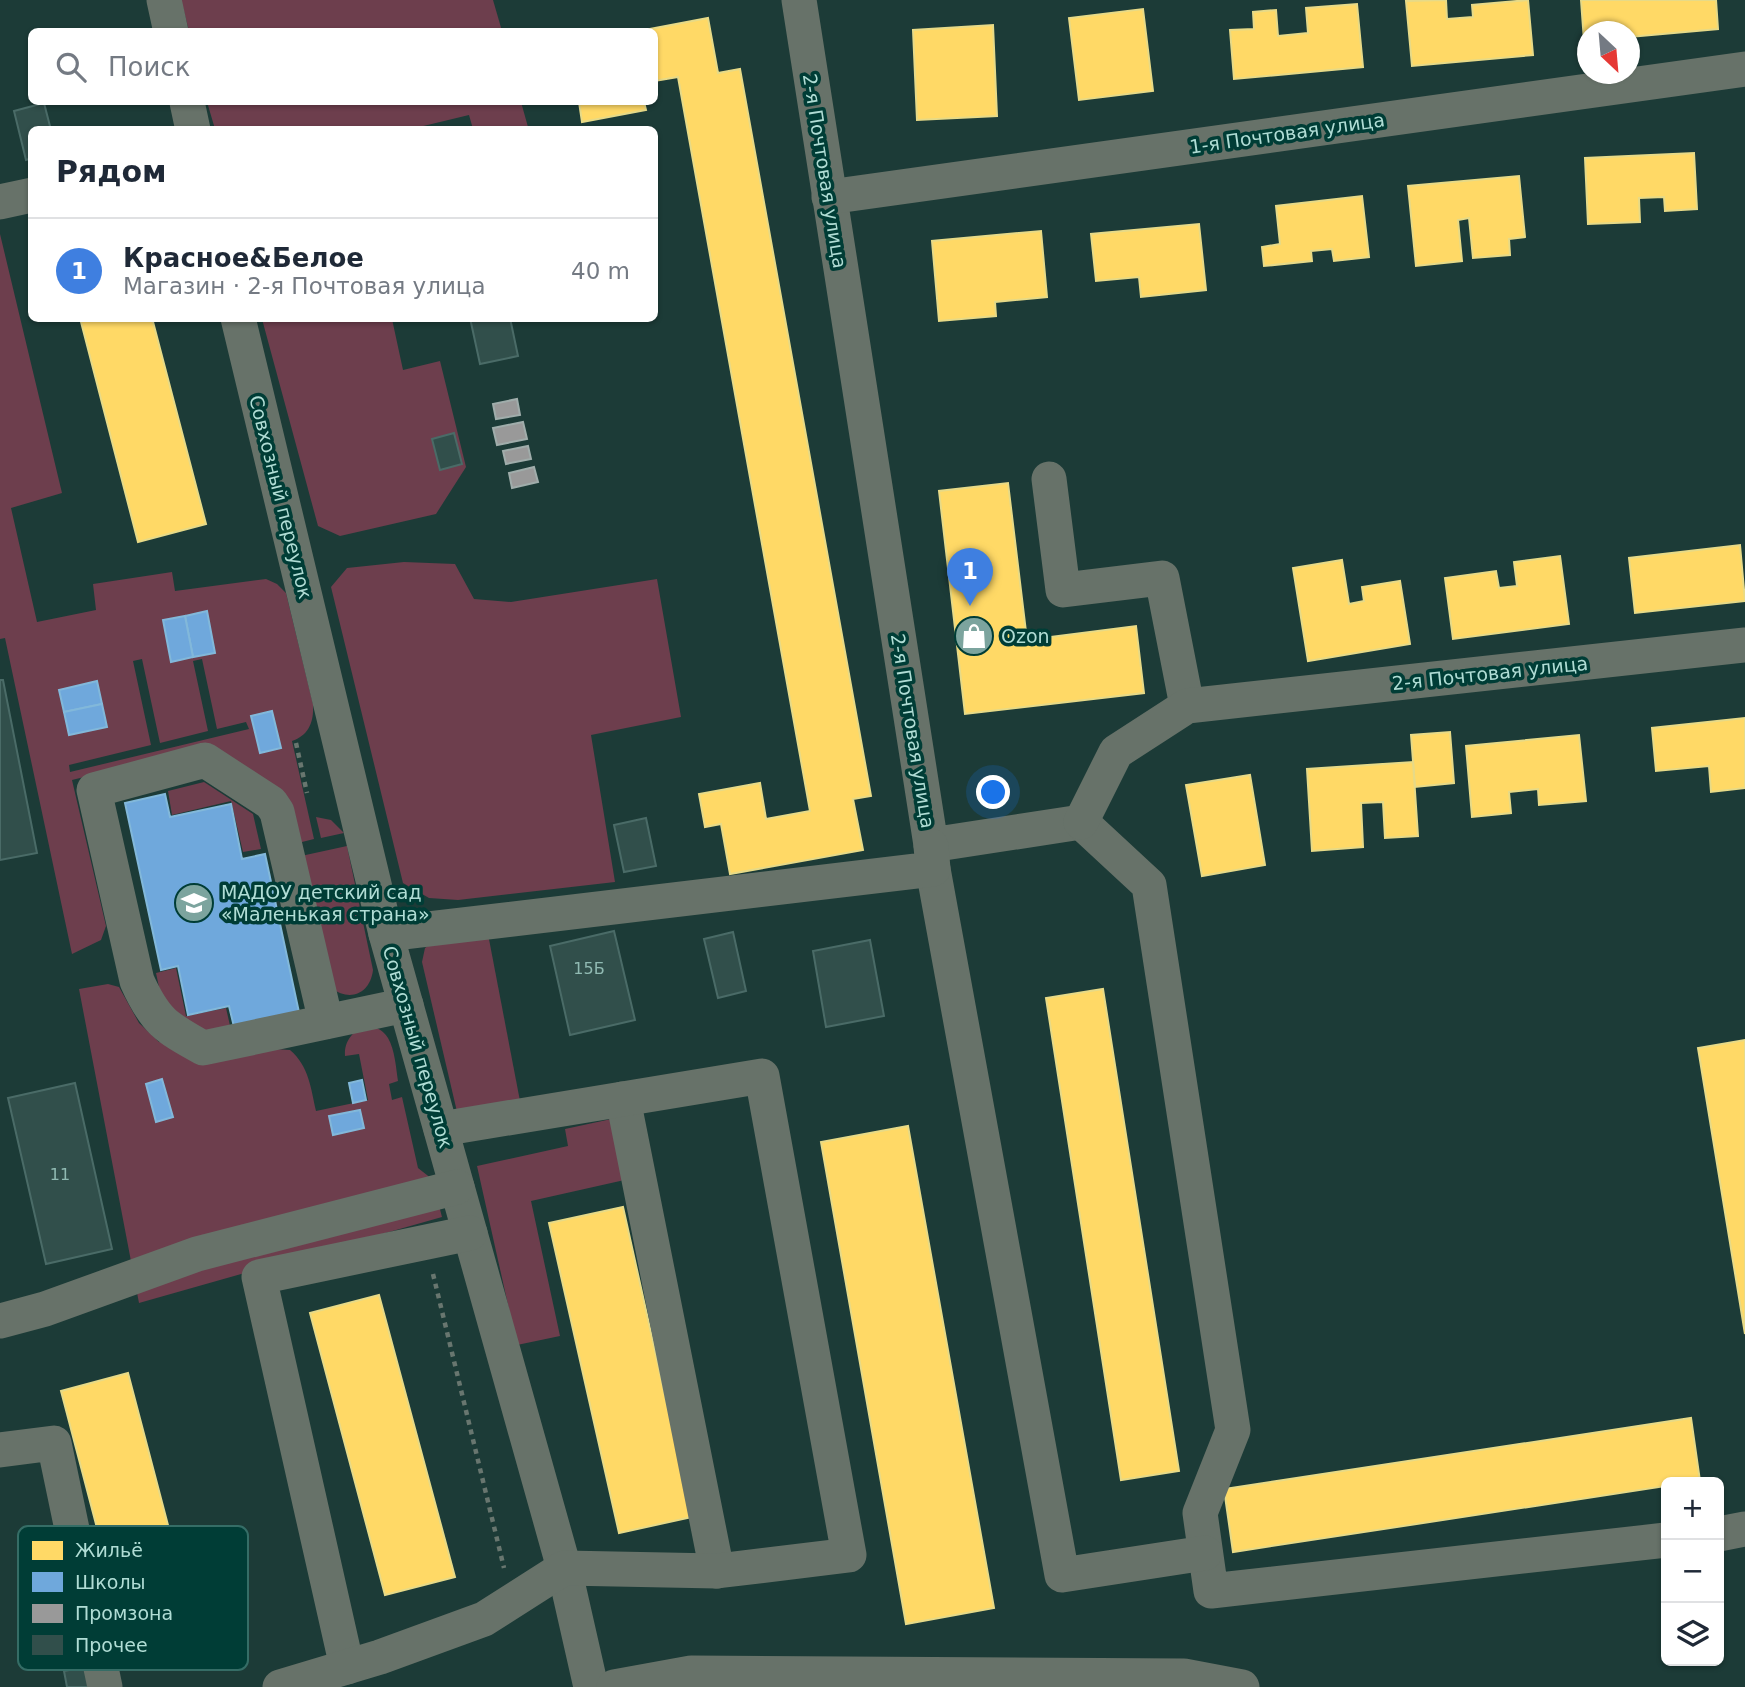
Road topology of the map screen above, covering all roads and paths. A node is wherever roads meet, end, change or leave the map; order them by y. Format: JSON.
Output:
{"nodes":[{"id":1,"x":164,"y":0,"type":"edge"},
{"id":2,"x":799,"y":0,"type":"edge"},
{"id":3,"x":170,"y":28,"type":"edge"},
{"id":4,"x":1745,"y":69,"type":"edge"},
{"id":5,"x":188,"y":105,"type":"edge"},
{"id":6,"x":192,"y":126,"type":"edge"},
{"id":7,"x":28,"y":196,"type":"edge"},
{"id":8,"x":829,"y":197,"type":"junction"},
{"id":9,"x":0,"y":202,"type":"edge"},
{"id":10,"x":239,"y":322,"type":"edge"},
{"id":11,"x":1049,"y":479,"type":"dead end"},
{"id":12,"x":1745,"y":645,"type":"edge"},
{"id":13,"x":1187,"y":706,"type":"junction"},
{"id":14,"x":1081,"y":822,"type":"junction"},
{"id":15,"x":932,"y":857,"type":"junction"},
{"id":16,"x":386,"y":934,"type":"junction"},
{"id":17,"x":406,"y":1005,"type":"junction"},
{"id":18,"x":326,"y":1022,"type":"junction"},
{"id":19,"x":623,"y":1099,"type":"junction"},
{"id":20,"x":441,"y":1129,"type":"junction"},
{"id":21,"x":457,"y":1187,"type":"junction"},
{"id":22,"x":470,"y":1233,"type":"junction"},
{"id":23,"x":426,"y":1242,"type":"junction"},
{"id":24,"x":0,"y":1321,"type":"edge"},
{"id":25,"x":0,"y":1450,"type":"edge"},
{"id":26,"x":71,"y":1526,"type":"edge"},
{"id":27,"x":1745,"y":1529,"type":"edge"},
{"id":28,"x":1724,"y":1533,"type":"edge"},
{"id":29,"x":1661,"y":1541,"type":"edge"},
{"id":30,"x":1205,"y":1553,"type":"junction"},
{"id":31,"x":564,"y":1568,"type":"junction"},
{"id":32,"x":718,"y":1572,"type":"junction"},
{"id":33,"x":512,"y":1601,"type":"junction"},
{"id":34,"x":347,"y":1667,"type":"junction"},
{"id":35,"x":282,"y":1687,"type":"edge"},
{"id":36,"x":591,"y":1687,"type":"edge"},
{"id":37,"x":614,"y":1687,"type":"edge"},
{"id":38,"x":1242,"y":1687,"type":"edge"}],
"edges":[{"from":1,"to":3,"type":"street"},
{"from":2,"to":8,"type":"street","name":"2-я Почтовая улица"},
{"from":4,"to":8,"type":"street","name":"1-я Почтовая улица"},
{"from":5,"to":6,"type":"street"},
{"from":7,"to":9,"type":"street"},
{"from":8,"to":15,"type":"street","name":"2-я Почтовая улица"},
{"from":10,"to":16,"type":"street","name":"Совхозный переулок"},
{"from":11,"to":13,"type":"street"},
{"from":12,"to":13,"type":"street","name":"2-я Почтовая улица"},
{"from":13,"to":14,"type":"street","name":"2-я Почтовая улица"},
{"from":14,"to":15,"type":"street","name":"2-я Почтовая улица"},
{"from":14,"to":30,"type":"street"},
{"from":15,"to":16,"type":"street"},
{"from":15,"to":30,"type":"street"},
{"from":16,"to":17,"type":"street","name":"Совхозный переулок"},
{"from":17,"to":18,"type":"street"},
{"from":17,"to":20,"type":"street","name":"Совхозный переулок"},
{"from":18,"to":18,"type":"street"},
{"from":19,"to":20,"type":"street"},
{"from":19,"to":32,"type":"street"},
{"from":19,"to":32,"type":"street"},
{"from":20,"to":21,"type":"street","name":"Совхозный переулок"},
{"from":21,"to":22,"type":"street","name":"Совхозный переулок"},
{"from":21,"to":24,"type":"street"},
{"from":22,"to":23,"type":"street"},
{"from":22,"to":31,"type":"street","name":"Совхозный переулок"},
{"from":23,"to":33,"type":"path"},
{"from":23,"to":34,"type":"street"},
{"from":25,"to":26,"type":"street"},
{"from":27,"to":28,"type":"street"},
{"from":29,"to":30,"type":"street"},
{"from":31,"to":32,"type":"street"},
{"from":31,"to":33,"type":"street"},
{"from":31,"to":36,"type":"street","name":"Совхозный переулок"},
{"from":33,"to":34,"type":"street"},
{"from":34,"to":35,"type":"street"},
{"from":37,"to":38,"type":"street"}]}
